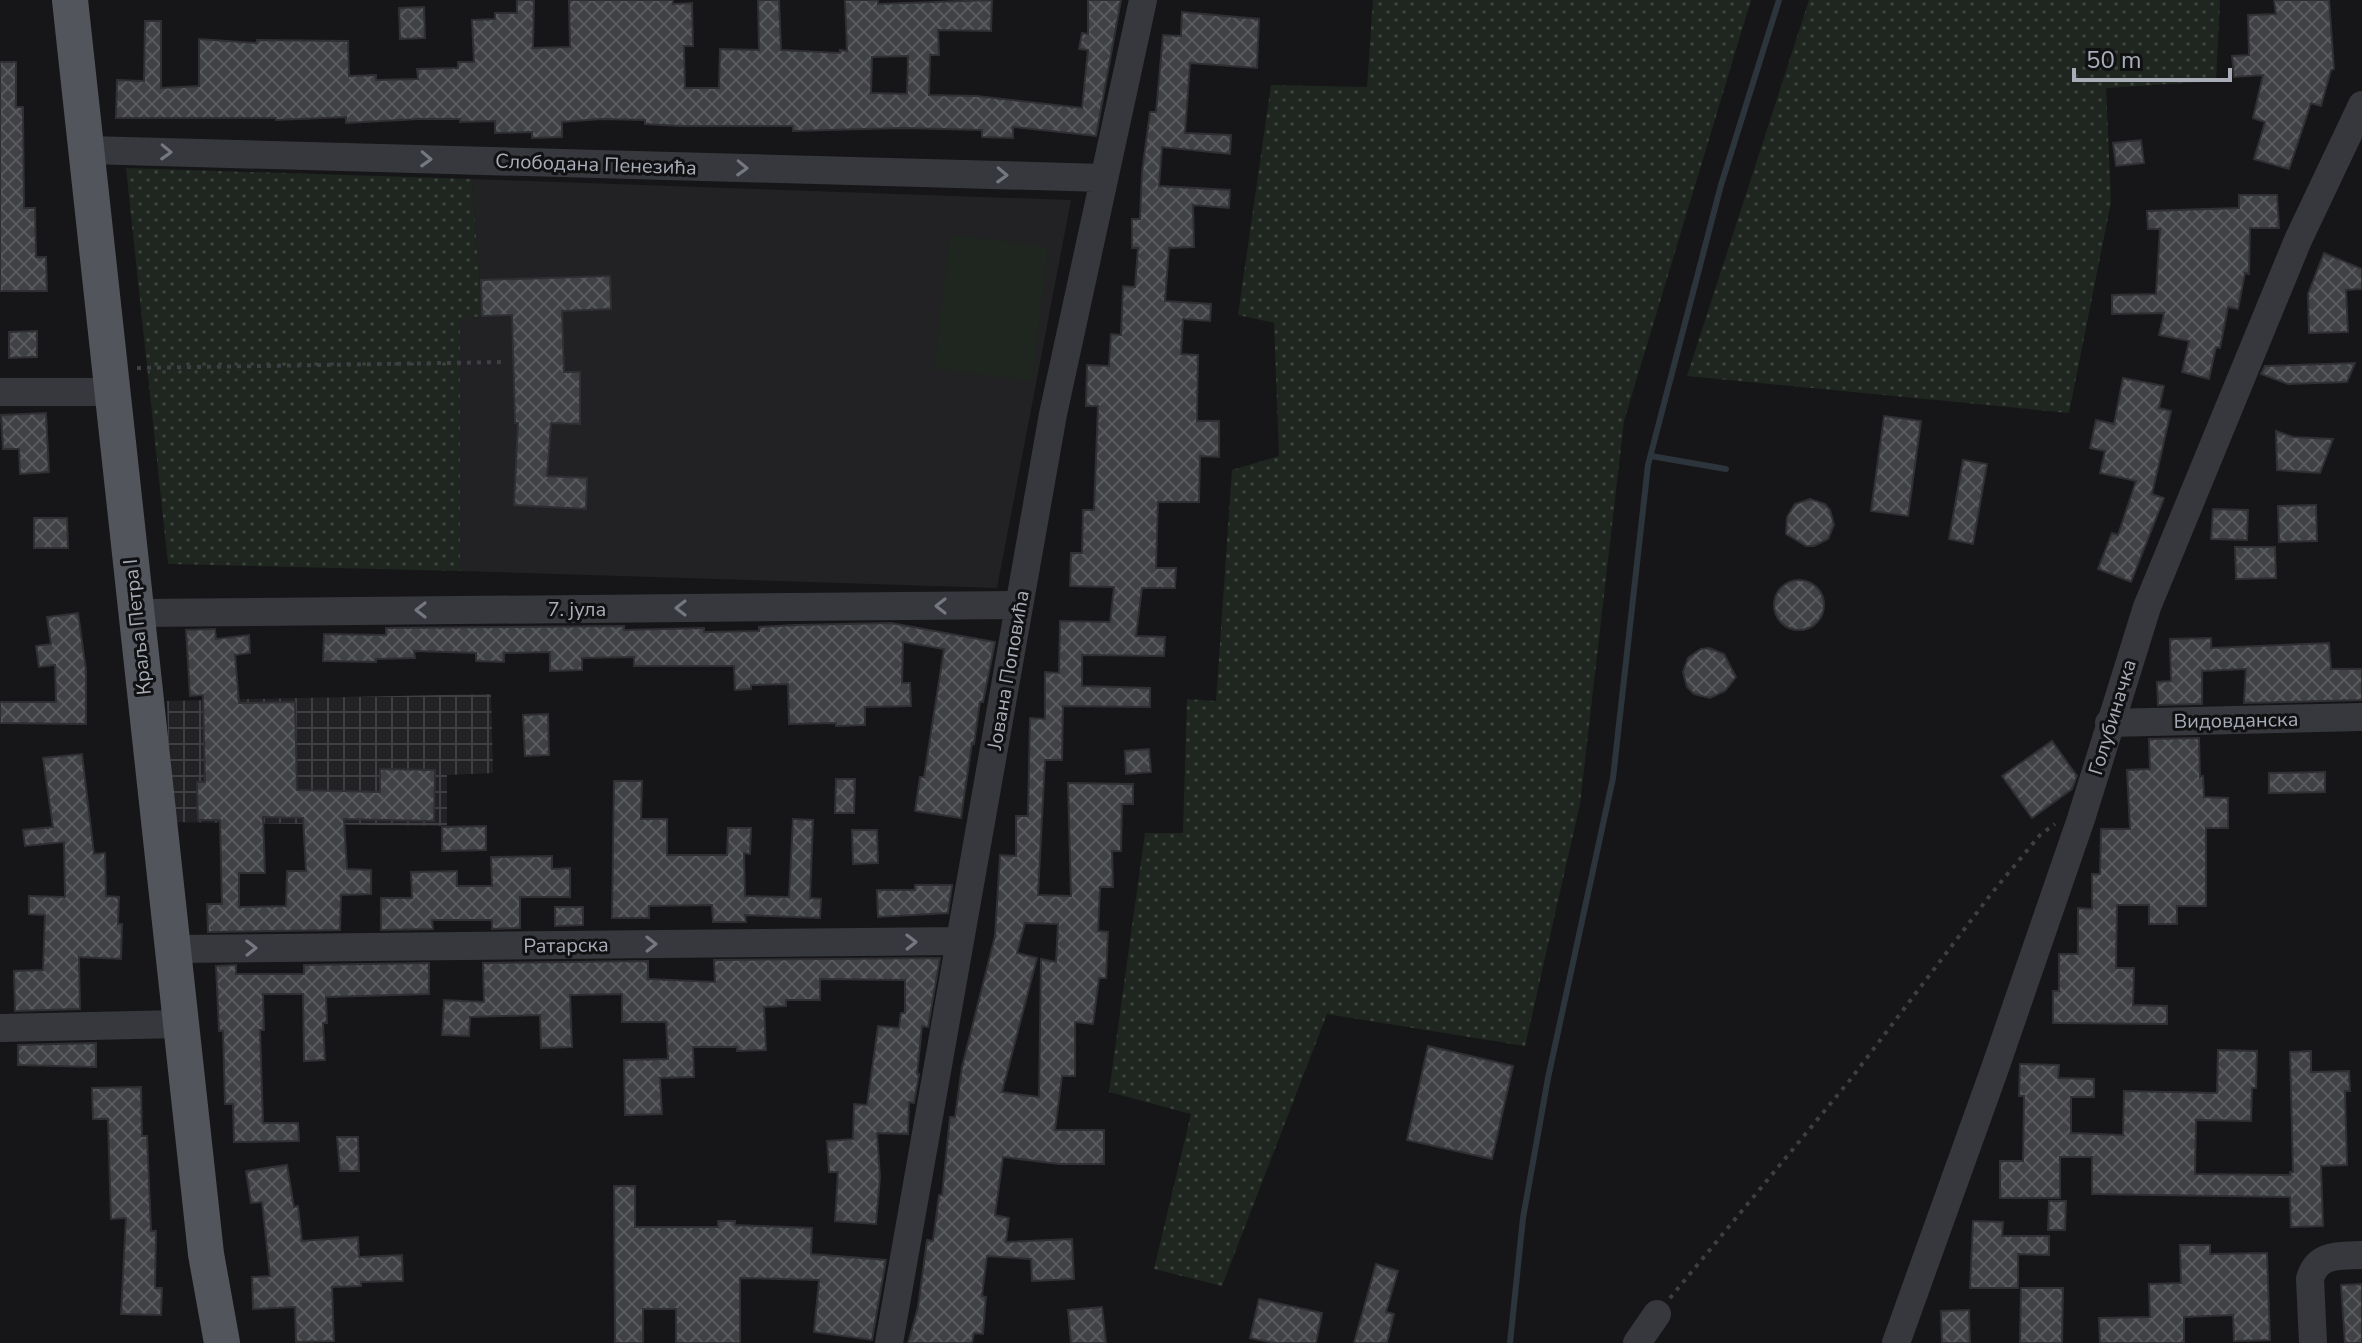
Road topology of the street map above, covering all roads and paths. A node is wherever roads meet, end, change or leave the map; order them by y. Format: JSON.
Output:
{"nodes":[{"id":1,"x":70,"y":0,"type":"edge"},
{"id":2,"x":1143,"y":0,"type":"edge"},
{"id":3,"x":2362,"y":105,"type":"edge"},
{"id":4,"x":88,"y":150,"type":"junction"},
{"id":5,"x":1104,"y":178,"type":"junction"},
{"id":6,"x":506,"y":362,"type":"dead end"},
{"id":7,"x":110,"y":380,"type":"junction"},
{"id":8,"x":0,"y":392,"type":"edge"},
{"id":9,"x":1019,"y":605,"type":"junction"},
{"id":10,"x":136,"y":613,"type":"junction"},
{"id":11,"x":2362,"y":717,"type":"edge"},
{"id":12,"x":2109,"y":723,"type":"junction"},
{"id":13,"x":2081,"y":819,"type":"junction"},
{"id":14,"x":959,"y":941,"type":"junction"},
{"id":15,"x":173,"y":949,"type":"junction"},
{"id":16,"x":181,"y":1024,"type":"junction"},
{"id":17,"x":0,"y":1028,"type":"edge"},
{"id":18,"x":206,"y":1254,"type":"junction"},
{"id":19,"x":2362,"y":1255,"type":"edge"},
{"id":20,"x":1657,"y":1314,"type":"joint"},
{"id":21,"x":204,"y":1343,"type":"edge"},
{"id":22,"x":222,"y":1343,"type":"edge"},
{"id":23,"x":889,"y":1343,"type":"edge"},
{"id":24,"x":1637,"y":1343,"type":"edge"},
{"id":25,"x":1896,"y":1343,"type":"edge"},
{"id":26,"x":2313,"y":1343,"type":"edge"}],
"edges":[{"from":1,"to":4,"type":"main road","name":"Краља Петра I"},
{"from":2,"to":5,"type":"street","name":"Јована Поповића"},
{"from":3,"to":12,"type":"street","name":"Голубиначка"},
{"from":4,"to":5,"type":"street","name":"Слободана Пенезића","one_way":true},
{"from":4,"to":7,"type":"main road","name":"Краља Петра I"},
{"from":5,"to":9,"type":"street","name":"Јована Поповића"},
{"from":6,"to":7,"type":"path"},
{"from":7,"to":8,"type":"street"},
{"from":7,"to":10,"type":"main road","name":"Краља Петра I"},
{"from":9,"to":10,"type":"street","name":"7. јула","one_way":true},
{"from":9,"to":14,"type":"street","name":"Јована Поповића"},
{"from":10,"to":15,"type":"main road","name":"Краља Петра I"},
{"from":11,"to":12,"type":"street","name":"Видовданска"},
{"from":12,"to":13,"type":"street","name":"Голубиначка"},
{"from":13,"to":20,"type":"path"},
{"from":13,"to":25,"type":"street","name":"Голубиначка"},
{"from":15,"to":14,"type":"street","name":"Ратарска","one_way":true},
{"from":14,"to":23,"type":"street","name":"Јована Поповића"},
{"from":15,"to":16,"type":"main road","name":"Краља Петра I"},
{"from":16,"to":17,"type":"street"},
{"from":16,"to":18,"type":"main road","name":"Краља Петра I"},
{"from":18,"to":21,"type":"main road","name":"Краља Петра I"},
{"from":18,"to":22,"type":"main road","name":"Краља Петра I"},
{"from":19,"to":26,"type":"street"},
{"from":20,"to":24,"type":"street"}]}
